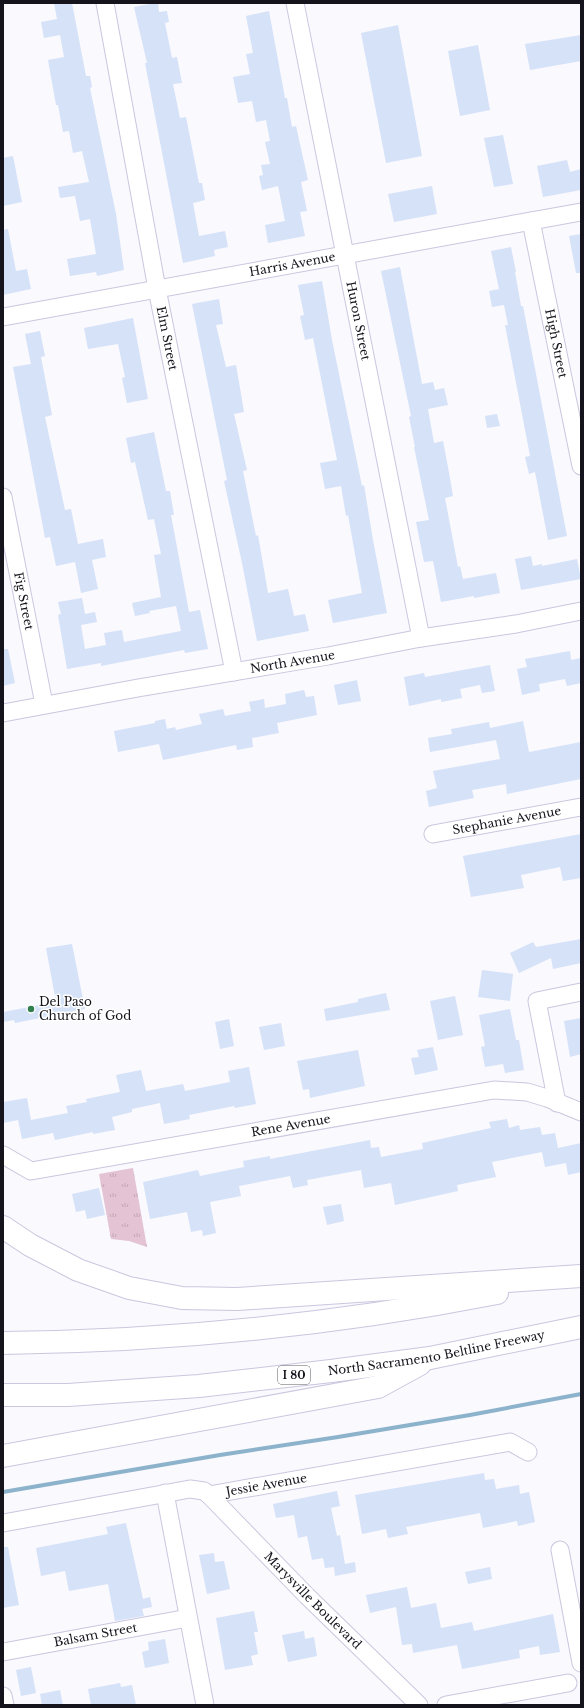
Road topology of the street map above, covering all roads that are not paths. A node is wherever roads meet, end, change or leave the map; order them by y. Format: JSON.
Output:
{"nodes":[{"id":1,"x":105,"y":3,"type":"edge"},
{"id":2,"x":294,"y":3,"type":"edge"},
{"id":3,"x":581,"y":212,"type":"edge"},
{"id":4,"x":531,"y":220,"type":"junction"},
{"id":5,"x":345,"y":255,"type":"junction"},
{"id":6,"x":157,"y":289,"type":"junction"},
{"id":7,"x":3,"y":317,"type":"edge"},
{"id":8,"x":581,"y":466,"type":"edge"},
{"id":9,"x":3,"y":497,"type":"edge"},
{"id":10,"x":581,"y":611,"type":"edge"},
{"id":11,"x":421,"y":638,"type":"junction"},
{"id":12,"x":234,"y":672,"type":"junction"},
{"id":13,"x":44,"y":704,"type":"junction"},
{"id":14,"x":3,"y":713,"type":"edge"},
{"id":15,"x":581,"y":808,"type":"edge"},
{"id":16,"x":433,"y":834,"type":"dead end"},
{"id":17,"x":581,"y":992,"type":"edge"},
{"id":18,"x":557,"y":1103,"type":"junction"},
{"id":19,"x":581,"y":1112,"type":"edge"},
{"id":20,"x":3,"y":1155,"type":"edge"},
{"id":21,"x":3,"y":1228,"type":"edge"},
{"id":22,"x":581,"y":1276,"type":"edge"},
{"id":23,"x":581,"y":1327,"type":"edge"},
{"id":24,"x":3,"y":1344,"type":"edge"},
{"id":25,"x":430,"y":1358,"type":"junction"},
{"id":26,"x":3,"y":1394,"type":"edge"},
{"id":27,"x":528,"y":1452,"type":"dead end"},
{"id":28,"x":3,"y":1456,"type":"edge"},
{"id":29,"x":165,"y":1493,"type":"junction"},
{"id":30,"x":209,"y":1494,"type":"junction"},
{"id":31,"x":3,"y":1523,"type":"edge"},
{"id":32,"x":560,"y":1550,"type":"dead end"},
{"id":33,"x":188,"y":1618,"type":"junction"},
{"id":34,"x":3,"y":1652,"type":"edge"},
{"id":35,"x":581,"y":1663,"type":"edge"},
{"id":36,"x":568,"y":1683,"type":"dead end"},
{"id":37,"x":3,"y":1696,"type":"edge"},
{"id":38,"x":5,"y":1705,"type":"edge"},
{"id":39,"x":205,"y":1705,"type":"edge"},
{"id":40,"x":419,"y":1705,"type":"edge"},
{"id":41,"x":446,"y":1705,"type":"edge"}],
"edges":[{"from":1,"to":6,"type":"street","name":"Elm Street"},
{"from":2,"to":5,"type":"street","name":"Huron Street"},
{"from":3,"to":4,"type":"street","name":"Harris Avenue"},
{"from":4,"to":5,"type":"street","name":"Harris Avenue"},
{"from":4,"to":8,"type":"street","name":"High Street"},
{"from":5,"to":6,"type":"street","name":"Harris Avenue"},
{"from":5,"to":11,"type":"street","name":"Huron Street"},
{"from":6,"to":7,"type":"street","name":"Harris Avenue"},
{"from":6,"to":12,"type":"street","name":"Elm Street"},
{"from":9,"to":13,"type":"street","name":"Fig Street"},
{"from":10,"to":11,"type":"street","name":"North Avenue"},
{"from":11,"to":12,"type":"street","name":"North Avenue"},
{"from":12,"to":13,"type":"street","name":"North Avenue"},
{"from":13,"to":14,"type":"street","name":"North Avenue"},
{"from":15,"to":16,"type":"street","name":"Stephanie Avenue"},
{"from":17,"to":18,"type":"street"},
{"from":18,"to":19,"type":"street","name":"Rene Avenue"},
{"from":18,"to":20,"type":"street","name":"Rene Avenue"},
{"from":21,"to":22,"type":"highway"},
{"from":22,"to":24,"type":"highway"},
{"from":23,"to":25,"type":"highway","name":"North Sacramento Beltline Freeway","number":"I 80"},
{"from":25,"to":26,"type":"highway","name":"North Sacramento Beltline Freeway","number":"I 80"},
{"from":25,"to":28,"type":"highway"},
{"from":27,"to":30,"type":"street","name":"Jessie Avenue"},
{"from":29,"to":30,"type":"street","name":"Jessie Avenue"},
{"from":29,"to":31,"type":"street","name":"Jessie Avenue"},
{"from":29,"to":33,"type":"street"},
{"from":30,"to":40,"type":"street","name":"Marysville Boulevard"},
{"from":32,"to":35,"type":"street"},
{"from":33,"to":34,"type":"street","name":"Balsam Street"},
{"from":33,"to":39,"type":"street"},
{"from":36,"to":41,"type":"street"},
{"from":37,"to":38,"type":"street"}]}
